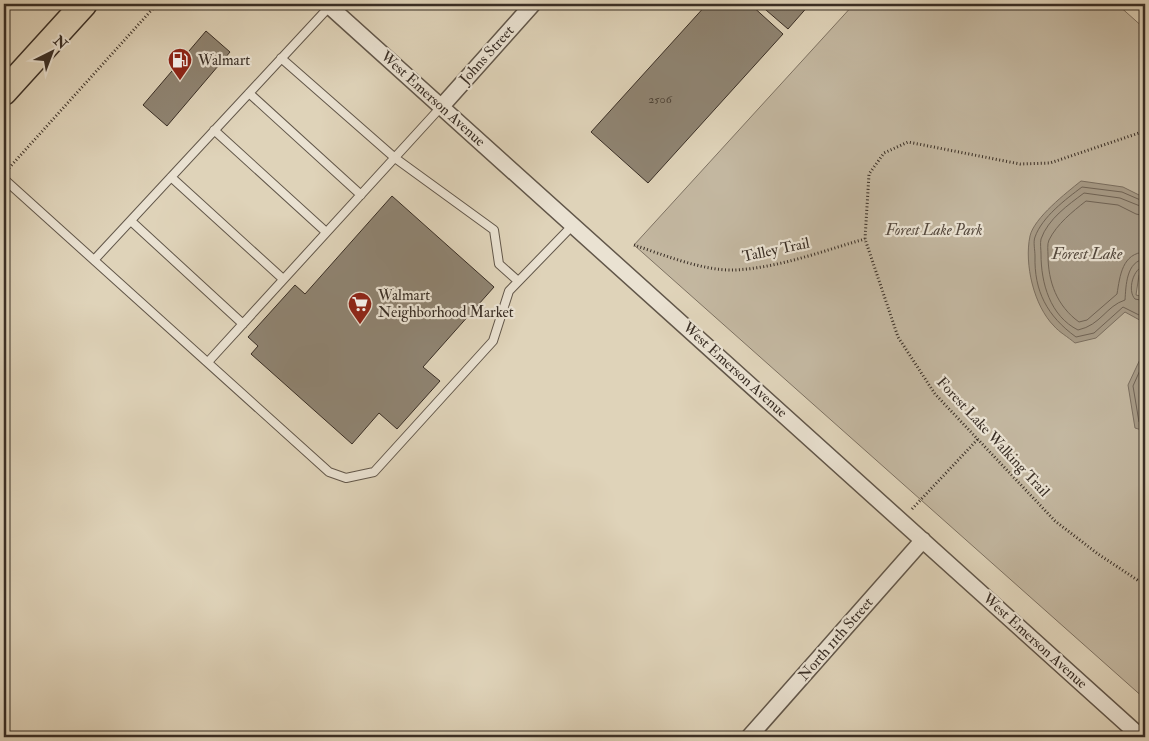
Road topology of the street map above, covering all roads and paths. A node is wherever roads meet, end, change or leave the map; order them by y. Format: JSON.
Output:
{"nodes":[{"id":1,"x":84,"y":4,"type":"edge"},
{"id":2,"x":157,"y":4,"type":"edge"},
{"id":3,"x":533,"y":4,"type":"edge"},
{"id":4,"x":328,"y":5,"type":"edge"},
{"id":5,"x":281,"y":58,"type":"junction"},
{"id":6,"x":4,"y":92,"type":"edge"},
{"id":7,"x":249,"y":93,"type":"junction"},
{"id":8,"x":441,"y":107,"type":"junction"},
{"id":9,"x":214,"y":130,"type":"junction"},
{"id":10,"x":1145,"y":131,"type":"edge"},
{"id":11,"x":395,"y":158,"type":"junction"},
{"id":12,"x":4,"y":174,"type":"edge"},
{"id":13,"x":171,"y":177,"type":"junction"},
{"id":14,"x":4,"y":179,"type":"edge"},
{"id":15,"x":361,"y":194,"type":"junction"},
{"id":16,"x":131,"y":221,"type":"junction"},
{"id":17,"x":573,"y":225,"type":"junction"},
{"id":18,"x":326,"y":232,"type":"junction"},
{"id":19,"x":865,"y":239,"type":"junction"},
{"id":20,"x":634,"y":245,"type":"dead end"},
{"id":21,"x":95,"y":259,"type":"junction"},
{"id":22,"x":284,"y":279,"type":"junction"},
{"id":23,"x":518,"y":281,"type":"junction"},
{"id":24,"x":243,"y":324,"type":"junction"},
{"id":25,"x":208,"y":362,"type":"junction"},
{"id":26,"x":978,"y":439,"type":"junction"},
{"id":27,"x":910,"y":512,"type":"dead end"},
{"id":28,"x":923,"y":540,"type":"junction"},
{"id":29,"x":1145,"y":585,"type":"edge"},
{"id":30,"x":749,"y":737,"type":"edge"},
{"id":31,"x":1141,"y":737,"type":"edge"}],
"edges":[{"from":1,"to":6,"type":"main road"},
{"from":2,"to":12,"type":"path"},
{"from":3,"to":8,"type":"street","name":"Johns Street"},
{"from":4,"to":5,"type":"lane"},
{"from":4,"to":8,"type":"street","name":"West Emerson Avenue"},
{"from":5,"to":7,"type":"lane"},
{"from":5,"to":11,"type":"lane"},
{"from":7,"to":9,"type":"lane"},
{"from":7,"to":15,"type":"lane"},
{"from":8,"to":11,"type":"lane"},
{"from":8,"to":17,"type":"street","name":"West Emerson Avenue"},
{"from":9,"to":13,"type":"lane"},
{"from":9,"to":18,"type":"lane"},
{"from":10,"to":19,"type":"path","name":"Forest Lake Walking Trail"},
{"from":11,"to":15,"type":"lane"},
{"from":11,"to":23,"type":"lane"},
{"from":13,"to":16,"type":"lane"},
{"from":13,"to":22,"type":"lane"},
{"from":14,"to":21,"type":"lane"},
{"from":15,"to":18,"type":"lane"},
{"from":16,"to":21,"type":"lane"},
{"from":16,"to":24,"type":"lane"},
{"from":17,"to":23,"type":"lane"},
{"from":17,"to":28,"type":"street","name":"West Emerson Avenue"},
{"from":18,"to":22,"type":"lane"},
{"from":19,"to":20,"type":"path","name":"Talley Trail"},
{"from":19,"to":26,"type":"path","name":"Forest Lake Walking Trail"},
{"from":21,"to":25,"type":"lane"},
{"from":22,"to":24,"type":"lane"},
{"from":23,"to":25,"type":"lane"},
{"from":24,"to":25,"type":"lane"},
{"from":26,"to":27,"type":"path"},
{"from":26,"to":29,"type":"path","name":"Forest Lake Walking Trail"},
{"from":28,"to":30,"type":"street","name":"North 11th Street"},
{"from":28,"to":31,"type":"street","name":"West Emerson Avenue"}]}
